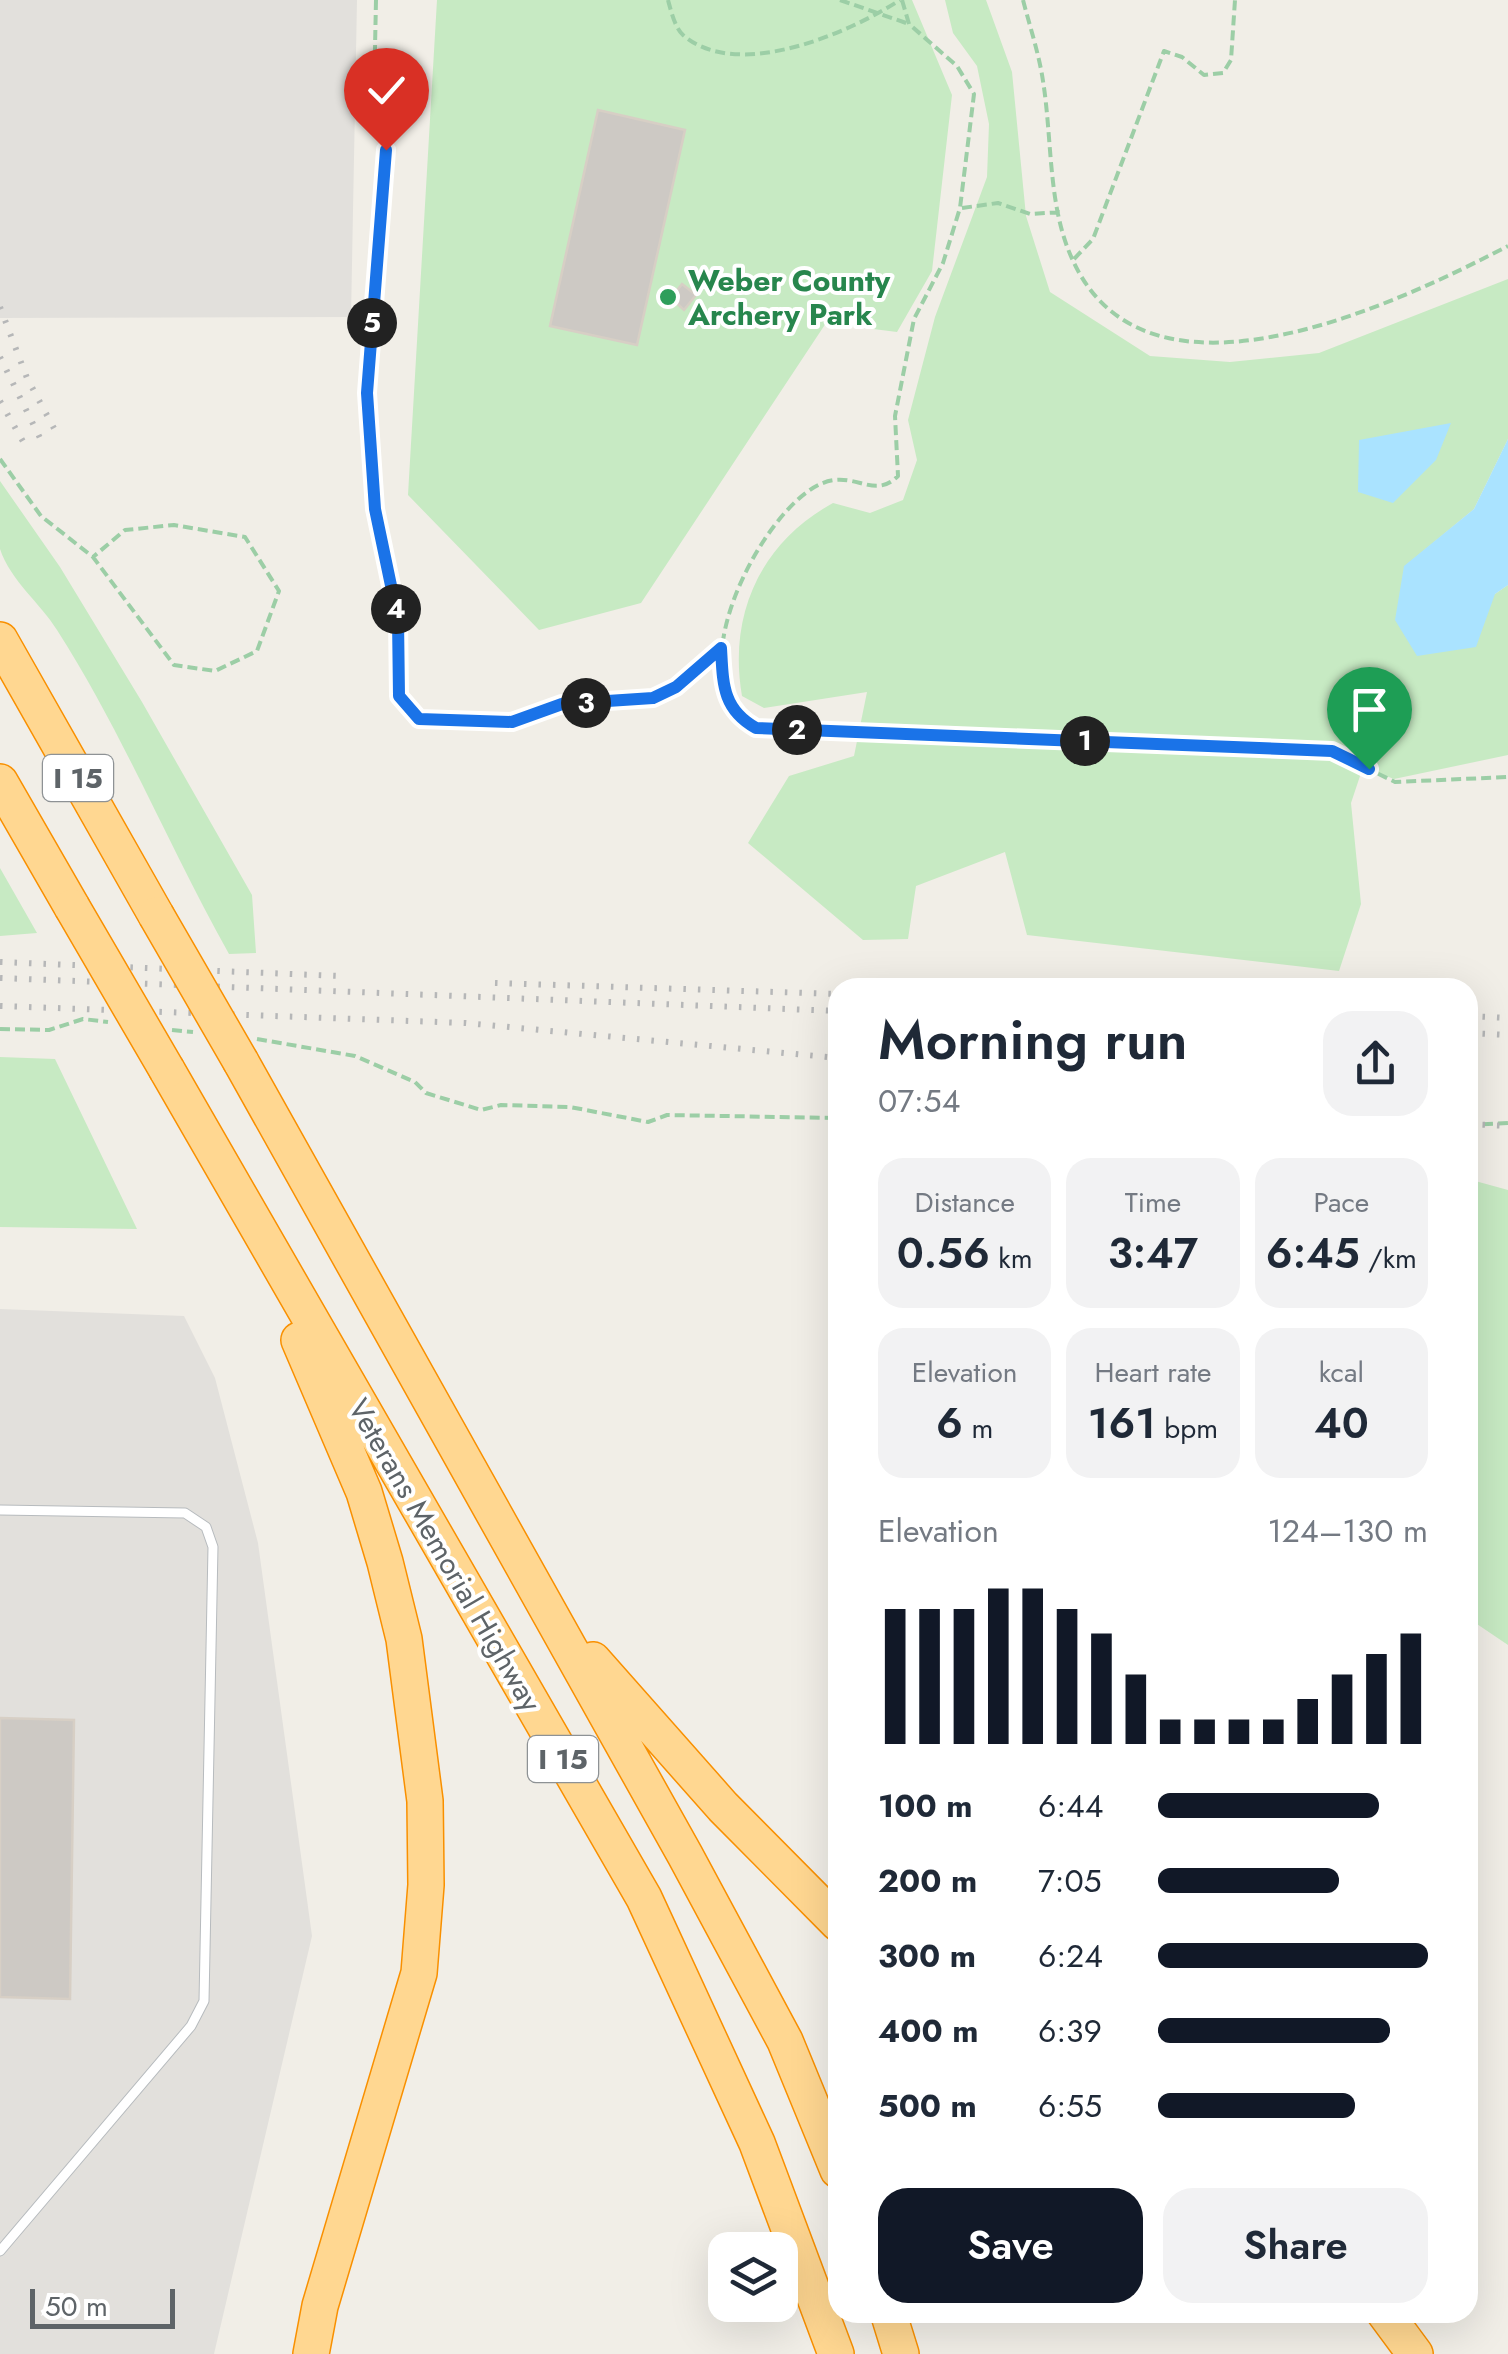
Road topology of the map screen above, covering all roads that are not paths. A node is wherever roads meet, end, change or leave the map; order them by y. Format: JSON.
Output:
{"nodes":[{"id":1,"x":0,"y":640,"type":"edge"},
{"id":2,"x":0,"y":782,"type":"edge"},
{"id":3,"x":235,"y":1192,"type":"junction"},
{"id":4,"x":0,"y":1510,"type":"edge"},
{"id":5,"x":545,"y":1606,"type":"junction"},
{"id":6,"x":828,"y":1913,"type":"edge"},
{"id":7,"x":828,"y":2145,"type":"edge"},
{"id":8,"x":0,"y":2251,"type":"edge"},
{"id":9,"x":320,"y":2306,"type":"junction"},
{"id":10,"x":891,"y":2323,"type":"edge"},
{"id":11,"x":1392,"y":2323,"type":"edge"},
{"id":12,"x":295,"y":2354,"type":"edge"},
{"id":13,"x":312,"y":2354,"type":"edge"},
{"id":14,"x":836,"y":2354,"type":"edge"},
{"id":15,"x":901,"y":2354,"type":"edge"},
{"id":16,"x":1415,"y":2354,"type":"edge"}],
"edges":[{"from":1,"to":5,"type":"highway","name":"Veterans Memorial Highway","number":"I 15","bridge":true},
{"from":2,"to":3,"type":"highway","name":"Veterans Memorial Highway","number":"I 15","bridge":true},
{"from":3,"to":9,"type":"highway"},
{"from":3,"to":14,"type":"highway","name":"Veterans Memorial Highway","number":"I 15"},
{"from":4,"to":8,"type":"lane"},
{"from":5,"to":6,"type":"highway"},
{"from":5,"to":7,"type":"highway","name":"Veterans Memorial Highway","number":"I 15"},
{"from":9,"to":12,"type":"highway"},
{"from":9,"to":13,"type":"highway"},
{"from":10,"to":15,"type":"highway"},
{"from":11,"to":16,"type":"highway"}]}
